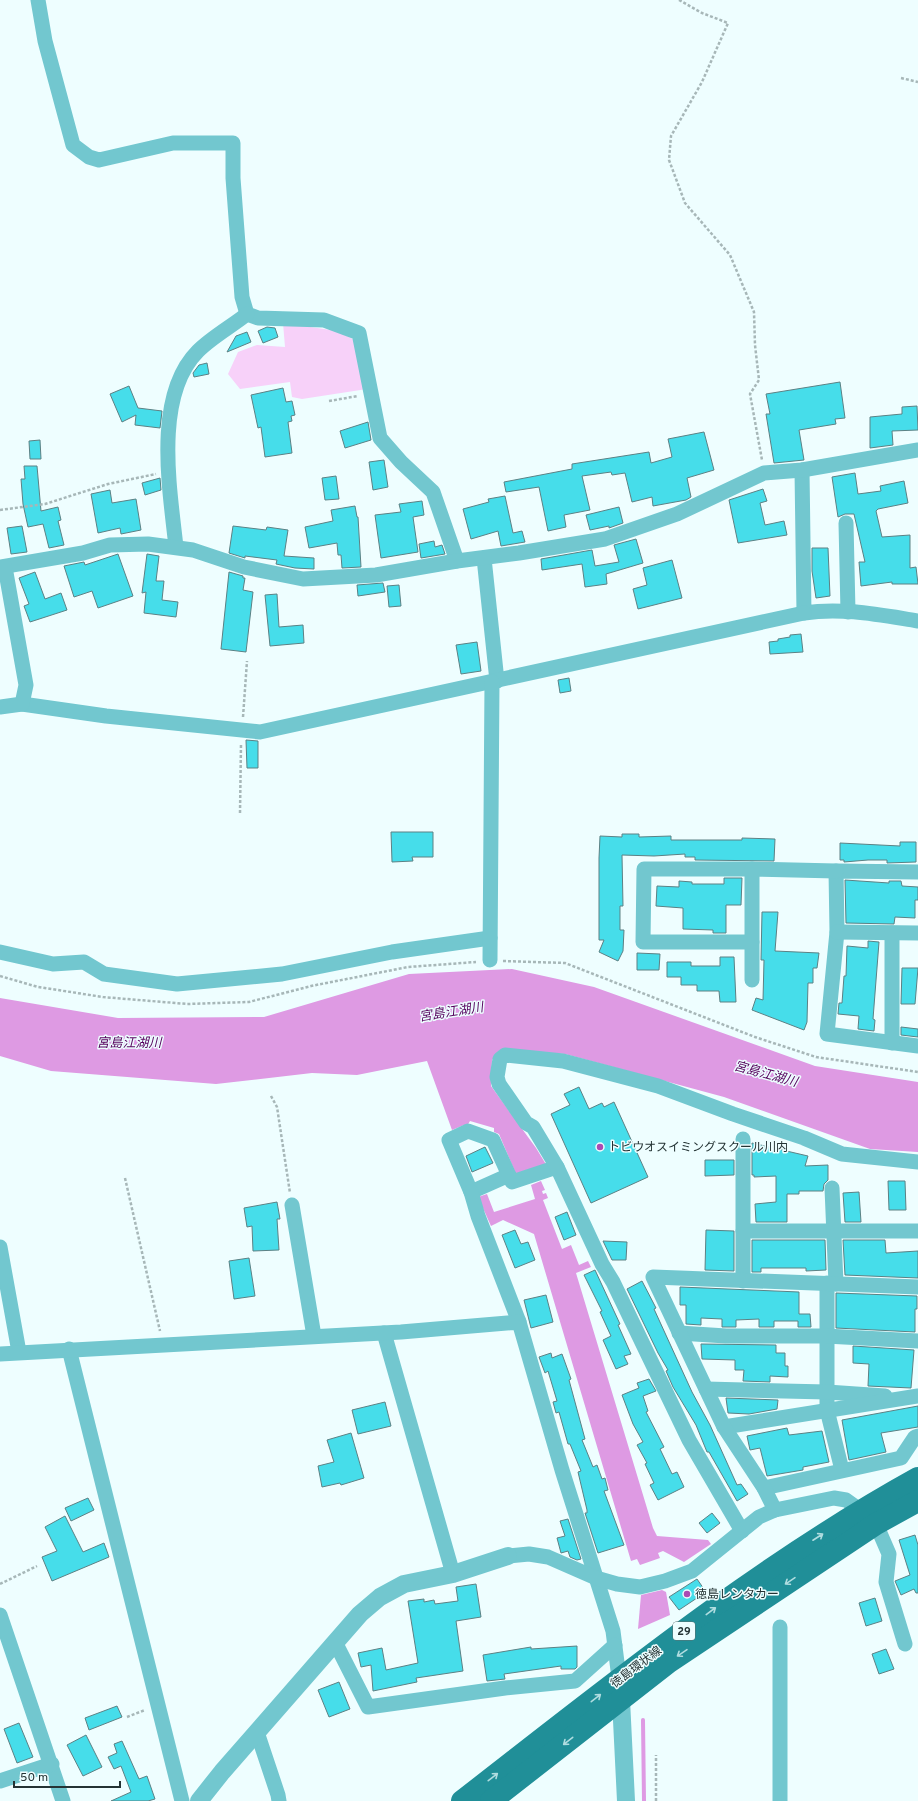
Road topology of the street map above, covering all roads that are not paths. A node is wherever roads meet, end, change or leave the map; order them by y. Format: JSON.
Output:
{"nodes":[{"id":1,"x":38,"y":0,"type":"edge"},
{"id":2,"x":247,"y":314,"type":"junction"},
{"id":3,"x":918,"y":450,"type":"edge"},
{"id":4,"x":802,"y":470,"type":"junction"},
{"id":5,"x":846,"y":524,"type":"dead end"},
{"id":6,"x":176,"y":548,"type":"junction"},
{"id":7,"x":484,"y":558,"type":"junction"},
{"id":8,"x":457,"y":561,"type":"junction"},
{"id":9,"x":3,"y":567,"type":"edge"},
{"id":10,"x":848,"y":612,"type":"junction"},
{"id":11,"x":804,"y":613,"type":"junction"},
{"id":12,"x":918,"y":621,"type":"edge"},
{"id":13,"x":494,"y":681,"type":"junction"},
{"id":14,"x":22,"y":704,"type":"junction"},
{"id":15,"x":0,"y":707,"type":"edge"},
{"id":16,"x":752,"y":869,"type":"junction"},
{"id":17,"x":836,"y":871,"type":"junction"},
{"id":18,"x":918,"y":872,"type":"edge"},
{"id":19,"x":838,"y":932,"type":"junction"},
{"id":20,"x":892,"y":933,"type":"junction"},
{"id":21,"x":918,"y":933,"type":"edge"},
{"id":22,"x":490,"y":938,"type":"junction"},
{"id":23,"x":752,"y":942,"type":"junction"},
{"id":24,"x":0,"y":952,"type":"edge"},
{"id":25,"x":490,"y":960,"type":"road end"},
{"id":26,"x":752,"y":980,"type":"dead end"},
{"id":27,"x":892,"y":1043,"type":"junction"},
{"id":28,"x":918,"y":1046,"type":"edge"},
{"id":29,"x":743,"y":1139,"type":"dead end"},
{"id":30,"x":918,"y":1162,"type":"edge"},
{"id":31,"x":557,"y":1167,"type":"junction"},
{"id":32,"x":509,"y":1175,"type":"junction"},
{"id":33,"x":832,"y":1188,"type":"dead end"},
{"id":34,"x":471,"y":1192,"type":"junction"},
{"id":35,"x":292,"y":1205,"type":"road end"},
{"id":36,"x":834,"y":1230,"type":"junction"},
{"id":37,"x":743,"y":1231,"type":"junction"},
{"id":38,"x":918,"y":1231,"type":"edge"},
{"id":39,"x":0,"y":1247,"type":"edge"},
{"id":40,"x":743,"y":1281,"type":"junction"},
{"id":41,"x":832,"y":1284,"type":"junction"},
{"id":42,"x":918,"y":1287,"type":"edge"},
{"id":43,"x":520,"y":1322,"type":"junction"},
{"id":44,"x":384,"y":1333,"type":"junction"},
{"id":45,"x":680,"y":1333,"type":"junction"},
{"id":46,"x":314,"y":1336,"type":"junction"},
{"id":47,"x":826,"y":1336,"type":"junction"},
{"id":48,"x":918,"y":1341,"type":"edge"},
{"id":49,"x":69,"y":1350,"type":"junction"},
{"id":50,"x":19,"y":1352,"type":"junction"},
{"id":51,"x":0,"y":1354,"type":"edge"},
{"id":52,"x":706,"y":1389,"type":"junction"},
{"id":53,"x":827,"y":1392,"type":"junction"},
{"id":54,"x":918,"y":1396,"type":"edge"},
{"id":55,"x":898,"y":1399,"type":"junction"},
{"id":56,"x":827,"y":1410,"type":"junction"},
{"id":57,"x":724,"y":1426,"type":"junction"},
{"id":58,"x":918,"y":1436,"type":"edge"},
{"id":59,"x":842,"y":1470,"type":"junction"},
{"id":60,"x":918,"y":1478,"type":"edge"},
{"id":61,"x":764,"y":1488,"type":"junction"},
{"id":62,"x":918,"y":1501,"type":"edge"},
{"id":63,"x":775,"y":1510,"type":"junction"},
{"id":64,"x":868,"y":1517,"type":"junction"},
{"id":65,"x":742,"y":1531,"type":"junction"},
{"id":66,"x":508,"y":1556,"type":"joint"},
{"id":67,"x":453,"y":1574,"type":"junction"},
{"id":68,"x":596,"y":1578,"type":"junction"},
{"id":69,"x":0,"y":1615,"type":"edge"},
{"id":70,"x":780,"y":1627,"type":"dead end"},
{"id":71,"x":335,"y":1642,"type":"junction"},
{"id":72,"x":615,"y":1644,"type":"junction"},
{"id":73,"x":905,"y":1644,"type":"dead end"},
{"id":74,"x":620,"y":1689,"type":"junction"},
{"id":75,"x":257,"y":1732,"type":"junction"},
{"id":76,"x":52,"y":1764,"type":"junction"},
{"id":77,"x":0,"y":1781,"type":"edge"},
{"id":78,"x":63,"y":1801,"type":"edge"},
{"id":79,"x":182,"y":1801,"type":"edge"},
{"id":80,"x":199,"y":1801,"type":"edge"},
{"id":81,"x":279,"y":1801,"type":"edge"},
{"id":82,"x":462,"y":1801,"type":"edge"},
{"id":83,"x":490,"y":1801,"type":"edge"},
{"id":84,"x":626,"y":1801,"type":"edge"},
{"id":85,"x":780,"y":1801,"type":"edge"}],
"edges":[{"from":1,"to":2,"type":"street"},
{"from":2,"to":6,"type":"street"},
{"from":2,"to":8,"type":"street"},
{"from":3,"to":4,"type":"street"},
{"from":4,"to":7,"type":"street"},
{"from":4,"to":11,"type":"street"},
{"from":5,"to":10,"type":"street"},
{"from":6,"to":8,"type":"street"},
{"from":6,"to":9,"type":"street"},
{"from":7,"to":8,"type":"street"},
{"from":7,"to":13,"type":"street"},
{"from":9,"to":14,"type":"street"},
{"from":10,"to":11,"type":"street"},
{"from":10,"to":12,"type":"street"},
{"from":11,"to":13,"type":"street"},
{"from":13,"to":14,"type":"street"},
{"from":13,"to":22,"type":"street"},
{"from":14,"to":15,"type":"street"},
{"from":16,"to":17,"type":"street"},
{"from":16,"to":23,"type":"street"},
{"from":16,"to":23,"type":"street"},
{"from":17,"to":18,"type":"street"},
{"from":17,"to":19,"type":"street"},
{"from":19,"to":20,"type":"street"},
{"from":19,"to":27,"type":"street"},
{"from":20,"to":21,"type":"street"},
{"from":20,"to":27,"type":"street"},
{"from":22,"to":24,"type":"street"},
{"from":22,"to":25,"type":"street"},
{"from":23,"to":26,"type":"street"},
{"from":27,"to":28,"type":"street"},
{"from":29,"to":37,"type":"street"},
{"from":30,"to":31,"type":"street"},
{"from":31,"to":32,"type":"street"},
{"from":31,"to":65,"type":"street"},
{"from":32,"to":34,"type":"street"},
{"from":32,"to":34,"type":"street"},
{"from":33,"to":36,"type":"street"},
{"from":34,"to":43,"type":"street"},
{"from":35,"to":46,"type":"street"},
{"from":36,"to":37,"type":"street"},
{"from":36,"to":38,"type":"street"},
{"from":36,"to":41,"type":"street"},
{"from":37,"to":40,"type":"street"},
{"from":39,"to":50,"type":"street"},
{"from":40,"to":41,"type":"street"},
{"from":40,"to":45,"type":"street"},
{"from":41,"to":42,"type":"street"},
{"from":41,"to":47,"type":"street"},
{"from":43,"to":44,"type":"street"},
{"from":43,"to":68,"type":"street"},
{"from":44,"to":46,"type":"street"},
{"from":44,"to":67,"type":"street"},
{"from":45,"to":47,"type":"street"},
{"from":45,"to":52,"type":"street"},
{"from":46,"to":49,"type":"street"},
{"from":47,"to":48,"type":"street"},
{"from":47,"to":53,"type":"street"},
{"from":49,"to":50,"type":"street"},
{"from":49,"to":79,"type":"street"},
{"from":50,"to":51,"type":"street"},
{"from":52,"to":53,"type":"street"},
{"from":52,"to":57,"type":"street"},
{"from":53,"to":55,"type":"street"},
{"from":53,"to":56,"type":"street"},
{"from":54,"to":55,"type":"street"},
{"from":55,"to":56,"type":"street"},
{"from":56,"to":57,"type":"street"},
{"from":56,"to":59,"type":"street"},
{"from":57,"to":61,"type":"street"},
{"from":58,"to":59,"type":"street"},
{"from":59,"to":61,"type":"street"},
{"from":60,"to":64,"type":"main road","name":"徳島環状線","number":"29"},
{"from":61,"to":63,"type":"street"},
{"from":62,"to":64,"type":"main road","name":"徳島環状線","number":"29"},
{"from":63,"to":64,"type":"street"},
{"from":63,"to":65,"type":"street"},
{"from":64,"to":73,"type":"street"},
{"from":64,"to":74,"type":"main road","name":"徳島環状線","number":"29"},
{"from":65,"to":68,"type":"street"},
{"from":66,"to":67,"type":"street"},
{"from":66,"to":68,"type":"street"},
{"from":67,"to":71,"type":"street"},
{"from":68,"to":72,"type":"street"},
{"from":69,"to":76,"type":"street"},
{"from":70,"to":85,"type":"street"},
{"from":71,"to":72,"type":"street"},
{"from":71,"to":75,"type":"street"},
{"from":72,"to":74,"type":"street"},
{"from":82,"to":74,"type":"main road","name":"徳島環状線","number":"29","one_way":true},
{"from":74,"to":83,"type":"main road","name":"徳島環状線","number":"29","one_way":true},
{"from":74,"to":84,"type":"street"},
{"from":75,"to":80,"type":"street"},
{"from":75,"to":81,"type":"street"},
{"from":76,"to":77,"type":"street"},
{"from":76,"to":78,"type":"street"}]}
